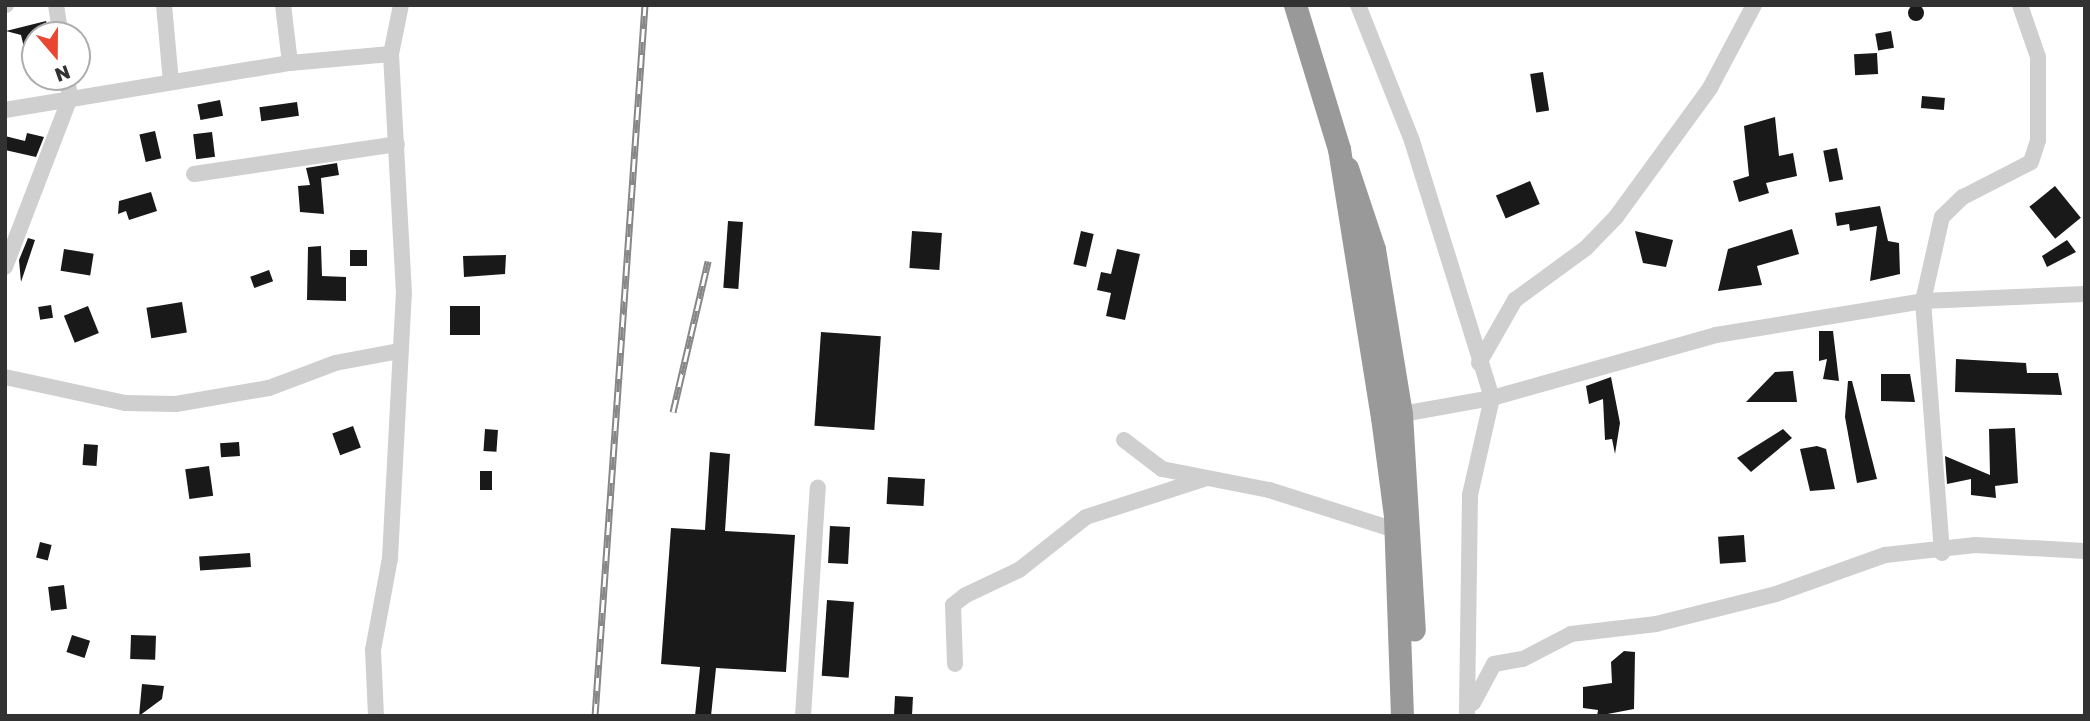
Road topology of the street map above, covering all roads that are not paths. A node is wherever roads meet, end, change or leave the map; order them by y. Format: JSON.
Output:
{"nodes":[{"id":1,"x":164,"y":5,"type":"edge"},
{"id":2,"x":283,"y":5,"type":"edge"},
{"id":3,"x":401,"y":5,"type":"edge"},
{"id":4,"x":1294,"y":5,"type":"edge"},
{"id":5,"x":1358,"y":5,"type":"edge"},
{"id":6,"x":1754,"y":5,"type":"edge"},
{"id":7,"x":2020,"y":5,"type":"edge"},
{"id":8,"x":391,"y":54,"type":"junction"},
{"id":9,"x":290,"y":63,"type":"junction"},
{"id":10,"x":171,"y":82,"type":"junction"},
{"id":11,"x":69,"y":91,"type":"edge"},
{"id":12,"x":70,"y":99,"type":"junction"},
{"id":13,"x":5,"y":110,"type":"edge"},
{"id":14,"x":397,"y":144,"type":"junction"},
{"id":15,"x":194,"y":174,"type":"dead end"},
{"id":16,"x":5,"y":267,"type":"edge"},
{"id":17,"x":2085,"y":294,"type":"edge"},
{"id":18,"x":1923,"y":301,"type":"junction"},
{"id":19,"x":400,"y":351,"type":"junction"},
{"id":20,"x":1479,"y":363,"type":"junction"},
{"id":21,"x":5,"y":377,"type":"edge"},
{"id":22,"x":1492,"y":398,"type":"junction"},
{"id":23,"x":1391,"y":416,"type":"junction"},
{"id":24,"x":1124,"y":440,"type":"dead end"},
{"id":25,"x":1205,"y":479,"type":"junction"},
{"id":26,"x":818,"y":487,"type":"dead end"},
{"id":27,"x":1395,"y":530,"type":"junction"},
{"id":28,"x":2085,"y":551,"type":"edge"},
{"id":29,"x":1942,"y":554,"type":"junction"},
{"id":30,"x":955,"y":664,"type":"dead end"},
{"id":31,"x":376,"y":716,"type":"edge"},
{"id":32,"x":803,"y":716,"type":"edge"},
{"id":33,"x":1402,"y":716,"type":"edge"},
{"id":34,"x":1416,"y":716,"type":"edge"},
{"id":35,"x":1469,"y":716,"type":"edge"}],
"edges":[{"from":1,"to":10,"type":"street"},
{"from":2,"to":9,"type":"street"},
{"from":3,"to":8,"type":"street"},
{"from":4,"to":23,"type":"highway"},
{"from":5,"to":20,"type":"street"},
{"from":6,"to":20,"type":"street"},
{"from":7,"to":18,"type":"street"},
{"from":8,"to":9,"type":"street"},
{"from":8,"to":14,"type":"street"},
{"from":9,"to":10,"type":"street"},
{"from":10,"to":12,"type":"street"},
{"from":11,"to":12,"type":"street"},
{"from":12,"to":13,"type":"street"},
{"from":12,"to":16,"type":"street"},
{"from":14,"to":15,"type":"street"},
{"from":14,"to":19,"type":"street"},
{"from":17,"to":18,"type":"street"},
{"from":18,"to":22,"type":"street"},
{"from":18,"to":29,"type":"street"},
{"from":19,"to":21,"type":"street"},
{"from":19,"to":31,"type":"street"},
{"from":20,"to":22,"type":"street"},
{"from":22,"to":23,"type":"street"},
{"from":22,"to":35,"type":"street"},
{"from":23,"to":27,"type":"highway"},
{"from":23,"to":34,"type":"highway"},
{"from":24,"to":25,"type":"street"},
{"from":25,"to":27,"type":"street"},
{"from":25,"to":30,"type":"street"},
{"from":26,"to":32,"type":"street"},
{"from":27,"to":33,"type":"highway"},
{"from":28,"to":29,"type":"street"},
{"from":29,"to":35,"type":"street"}]}
